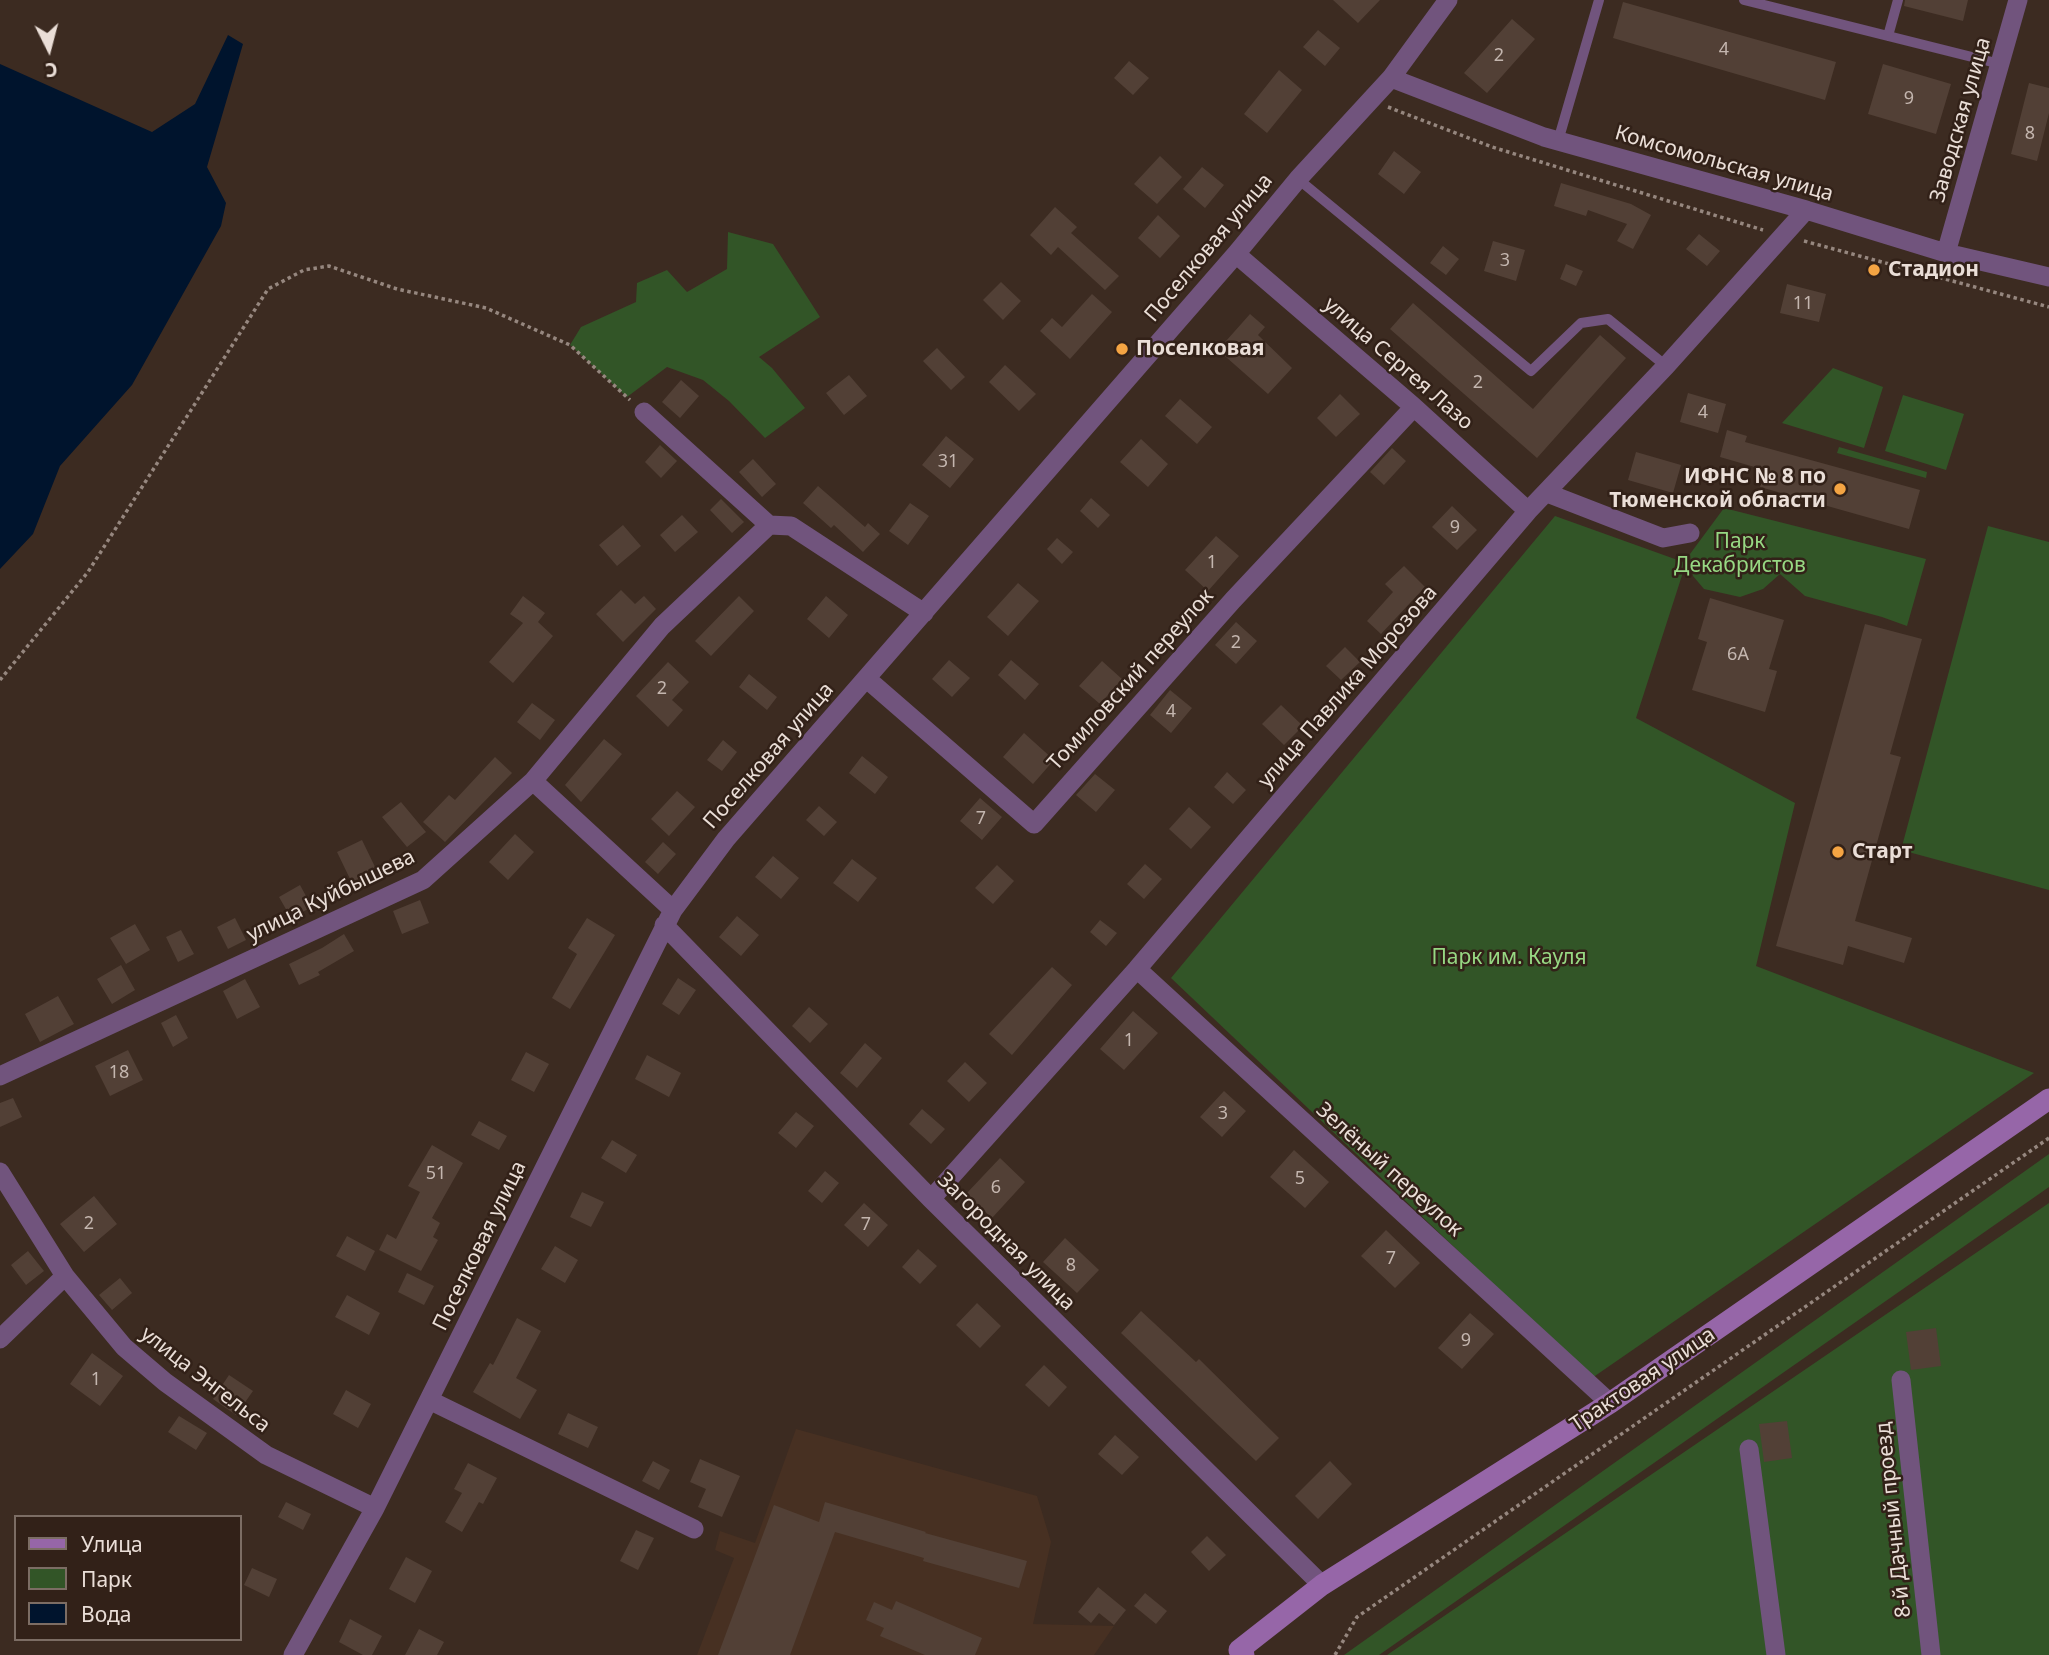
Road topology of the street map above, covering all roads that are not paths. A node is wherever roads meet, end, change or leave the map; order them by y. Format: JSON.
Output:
{"nodes":[{"id":1,"x":1448,"y":0,"type":"edge"},
{"id":2,"x":1599,"y":0,"type":"edge"},
{"id":3,"x":1898,"y":0,"type":"edge"},
{"id":4,"x":2018,"y":0,"type":"edge"},
{"id":5,"x":1751,"y":1,"type":"edge"},
{"id":6,"x":1888,"y":36,"type":"junction"},
{"id":7,"x":2001,"y":64,"type":"junction"},
{"id":8,"x":1391,"y":78,"type":"junction"},
{"id":9,"x":1558,"y":141,"type":"junction"},
{"id":10,"x":1297,"y":179,"type":"junction"},
{"id":11,"x":1806,"y":210,"type":"junction"},
{"id":12,"x":1946,"y":253,"type":"junction"},
{"id":13,"x":1236,"y":254,"type":"junction"},
{"id":14,"x":2049,"y":277,"type":"edge"},
{"id":15,"x":1666,"y":366,"type":"junction"},
{"id":16,"x":1414,"y":407,"type":"junction"},
{"id":17,"x":644,"y":412,"type":"road end"},
{"id":18,"x":1547,"y":493,"type":"junction"},
{"id":19,"x":1528,"y":511,"type":"junction"},
{"id":20,"x":769,"y":525,"type":"junction"},
{"id":21,"x":1690,"y":533,"type":"dead end"},
{"id":22,"x":924,"y":612,"type":"junction"},
{"id":23,"x":867,"y":679,"type":"junction"},
{"id":24,"x":533,"y":781,"type":"junction"},
{"id":25,"x":669,"y":918,"type":"junction"},
{"id":26,"x":1136,"y":969,"type":"junction"},
{"id":27,"x":0,"y":1076,"type":"edge"},
{"id":28,"x":2049,"y":1099,"type":"edge"},
{"id":29,"x":0,"y":1172,"type":"edge"},
{"id":30,"x":931,"y":1199,"type":"junction"},
{"id":31,"x":65,"y":1276,"type":"junction"},
{"id":32,"x":0,"y":1339,"type":"edge"},
{"id":33,"x":1901,"y":1380,"type":"dead end"},
{"id":34,"x":429,"y":1399,"type":"junction"},
{"id":35,"x":1610,"y":1404,"type":"junction"},
{"id":36,"x":1749,"y":1449,"type":"dead end"},
{"id":37,"x":375,"y":1508,"type":"junction"},
{"id":38,"x":694,"y":1528,"type":"dead end"},
{"id":39,"x":1322,"y":1585,"type":"junction"},
{"id":40,"x":1239,"y":1653,"type":"edge"},
{"id":41,"x":293,"y":1655,"type":"edge"},
{"id":42,"x":1776,"y":1655,"type":"edge"},
{"id":43,"x":1931,"y":1655,"type":"edge"}],
"edges":[{"from":1,"to":8,"type":"street","name":"Поселковая улица"},
{"from":2,"to":9,"type":"lane"},
{"from":3,"to":6,"type":"lane"},
{"from":4,"to":7,"type":"street","name":"Заводская улица"},
{"from":5,"to":6,"type":"lane"},
{"from":6,"to":7,"type":"lane"},
{"from":7,"to":12,"type":"street","name":"Заводская улица"},
{"from":8,"to":9,"type":"street","name":"Комсомольская улица"},
{"from":8,"to":10,"type":"street","name":"Поселковая улица"},
{"from":9,"to":11,"type":"street","name":"Комсомольская улица"},
{"from":10,"to":13,"type":"street","name":"Поселковая улица"},
{"from":10,"to":15,"type":"lane"},
{"from":11,"to":12,"type":"street","name":"Комсомольская улица"},
{"from":11,"to":15,"type":"street","name":"улица Павлика Морозова"},
{"from":12,"to":14,"type":"street","name":"Комсомольская улица"},
{"from":13,"to":16,"type":"street","name":"улица Сергея Лазо"},
{"from":13,"to":22,"type":"street","name":"Поселковая улица"},
{"from":15,"to":18,"type":"street","name":"улица Павлика Морозова"},
{"from":16,"to":19,"type":"street","name":"улица Сергея Лазо"},
{"from":16,"to":23,"type":"street","name":"Томиловский переулок"},
{"from":17,"to":20,"type":"street"},
{"from":18,"to":19,"type":"street","name":"улица Павлика Морозова"},
{"from":18,"to":21,"type":"street"},
{"from":19,"to":26,"type":"street","name":"улица Павлика Морозова"},
{"from":20,"to":22,"type":"street"},
{"from":20,"to":24,"type":"street","name":"улица Куйбышева"},
{"from":22,"to":23,"type":"street","name":"Поселковая улица"},
{"from":23,"to":25,"type":"street","name":"Поселковая улица"},
{"from":24,"to":25,"type":"street","name":"Загородная улица"},
{"from":24,"to":27,"type":"street","name":"улица Куйбышева"},
{"from":25,"to":30,"type":"street","name":"Загородная улица"},
{"from":25,"to":34,"type":"street","name":"Поселковая улица"},
{"from":26,"to":30,"type":"street","name":"улица Павлика Морозова"},
{"from":26,"to":35,"type":"street","name":"Зелёный переулок"},
{"from":28,"to":35,"type":"street","name":"Трактовая улица"},
{"from":29,"to":31,"type":"street","name":"улица Энгельса"},
{"from":30,"to":39,"type":"street","name":"Загородная улица"},
{"from":31,"to":32,"type":"street"},
{"from":31,"to":37,"type":"street","name":"улица Энгельса"},
{"from":33,"to":43,"type":"street","name":"8-й Дачный проезд"},
{"from":34,"to":37,"type":"street","name":"Поселковая улица"},
{"from":34,"to":38,"type":"street"},
{"from":35,"to":39,"type":"street","name":"Трактовая улица"},
{"from":36,"to":42,"type":"street"},
{"from":37,"to":41,"type":"street","name":"Поселковая улица"},
{"from":39,"to":40,"type":"street","name":"Трактовая улица"}]}
